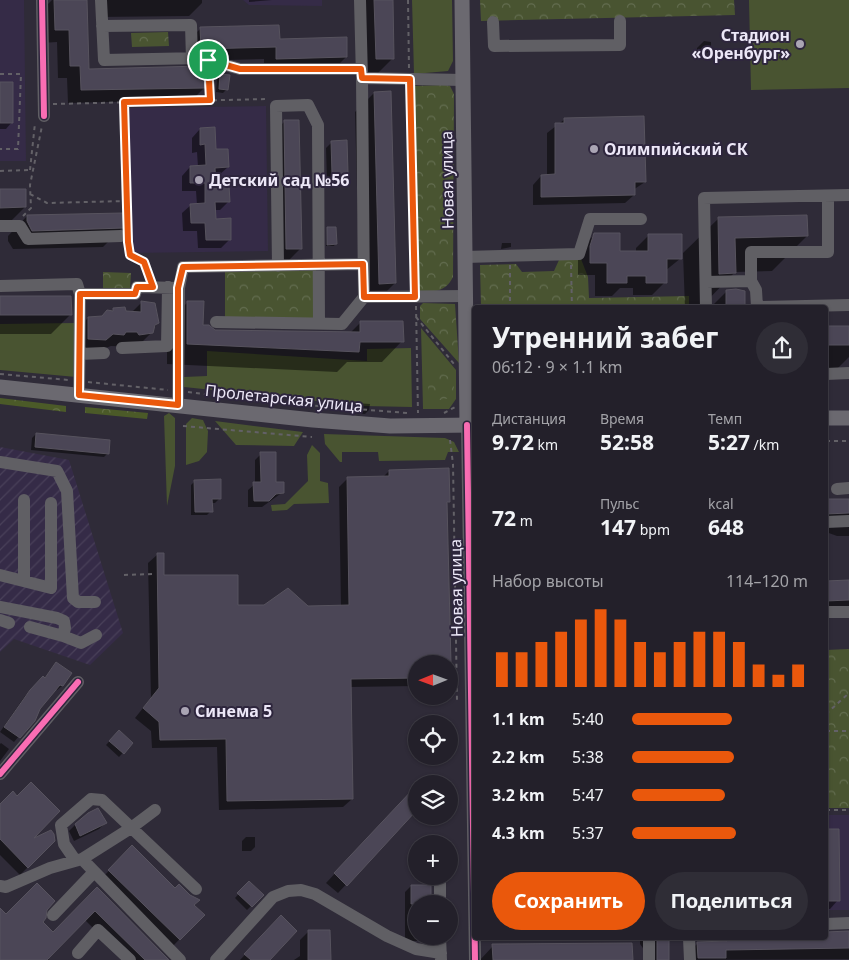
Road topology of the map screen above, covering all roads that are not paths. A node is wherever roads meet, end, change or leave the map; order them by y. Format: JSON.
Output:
{"nodes":[{"id":1,"x":42,"y":0,"type":"edge"},
{"id":2,"x":101,"y":0,"type":"edge"},
{"id":3,"x":360,"y":0,"type":"edge"},
{"id":4,"x":462,"y":0,"type":"edge"},
{"id":5,"x":620,"y":21,"type":"dead end"},
{"id":6,"x":494,"y":22,"type":"dead end"},
{"id":7,"x":102,"y":26,"type":"junction"},
{"id":8,"x":192,"y":59,"type":"junction"},
{"id":9,"x":362,"y":74,"type":"junction"},
{"id":10,"x":463,"y":80,"type":"junction"},
{"id":11,"x":44,"y":110,"type":"road end"},
{"id":12,"x":849,"y":195,"type":"edge"},
{"id":13,"x":828,"y":196,"type":"junction"},
{"id":14,"x":641,"y":219,"type":"dead end"},
{"id":15,"x":0,"y":226,"type":"edge"},
{"id":16,"x":125,"y":237,"type":"road end"},
{"id":17,"x":465,"y":257,"type":"junction"},
{"id":18,"x":363,"y":264,"type":"junction"},
{"id":19,"x":319,"y":265,"type":"junction"},
{"id":20,"x":278,"y":266,"type":"junction"},
{"id":21,"x":706,"y":282,"type":"junction"},
{"id":22,"x":751,"y":282,"type":"junction"},
{"id":23,"x":0,"y":286,"type":"edge"},
{"id":24,"x":173,"y":288,"type":"junction"},
{"id":25,"x":80,"y":294,"type":"junction"},
{"id":26,"x":466,"y":296,"type":"junction"},
{"id":27,"x":364,"y":297,"type":"junction"},
{"id":28,"x":706,"y":305,"type":"edge"},
{"id":29,"x":757,"y":305,"type":"edge"},
{"id":30,"x":828,"y":305,"type":"edge"},
{"id":31,"x":849,"y":305,"type":"edge"},
{"id":32,"x":216,"y":322,"type":"dead end"},
{"id":33,"x":319,"y":323,"type":"junction"},
{"id":34,"x":122,"y":348,"type":"dead end"},
{"id":35,"x":104,"y":353,"type":"dead end"},
{"id":36,"x":80,"y":354,"type":"junction"},
{"id":37,"x":828,"y":374,"type":"edge"},
{"id":38,"x":849,"y":374,"type":"edge"},
{"id":39,"x":0,"y":387,"type":"edge"},
{"id":40,"x":80,"y":388,"type":"junction"},
{"id":41,"x":178,"y":398,"type":"junction"},
{"id":42,"x":828,"y":418,"type":"edge"},
{"id":43,"x":849,"y":418,"type":"edge"},
{"id":44,"x":471,"y":425,"type":"edge"},
{"id":45,"x":0,"y":462,"type":"edge"},
{"id":46,"x":471,"y":480,"type":"edge"},
{"id":47,"x":24,"y":500,"type":"dead end"},
{"id":48,"x":51,"y":503,"type":"dead end"},
{"id":49,"x":828,"y":522,"type":"edge"},
{"id":50,"x":849,"y":522,"type":"edge"},
{"id":51,"x":472,"y":547,"type":"edge"},
{"id":52,"x":0,"y":576,"type":"edge"},
{"id":53,"x":24,"y":581,"type":"junction"},
{"id":54,"x":95,"y":602,"type":"dead end"},
{"id":55,"x":0,"y":607,"type":"edge"},
{"id":56,"x":828,"y":612,"type":"edge"},
{"id":57,"x":849,"y":612,"type":"edge"},
{"id":58,"x":30,"y":627,"type":"dead end"},
{"id":59,"x":96,"y":635,"type":"dead end"},
{"id":60,"x":63,"y":636,"type":"junction"},
{"id":61,"x":78,"y":682,"type":"dead end"},
{"id":62,"x":0,"y":774,"type":"edge"},
{"id":63,"x":155,"y":810,"type":"dead end"},
{"id":64,"x":131,"y":828,"type":"junction"},
{"id":65,"x":79,"y":859,"type":"junction"},
{"id":66,"x":94,"y":872,"type":"junction"},
{"id":67,"x":0,"y":886,"type":"edge"},
{"id":68,"x":196,"y":889,"type":"dead end"},
{"id":69,"x":53,"y":916,"type":"dead end"},
{"id":70,"x":849,"y":923,"type":"edge"},
{"id":71,"x":828,"y":924,"type":"edge"},
{"id":72,"x":474,"y":940,"type":"edge"},
{"id":73,"x":649,"y":940,"type":"edge"},
{"id":74,"x":689,"y":940,"type":"edge"},
{"id":75,"x":78,"y":952,"type":"dead end"},
{"id":76,"x":441,"y":957,"type":"edge"},
{"id":77,"x":122,"y":958,"type":"edge"},
{"id":78,"x":180,"y":960,"type":"edge"},
{"id":79,"x":216,"y":960,"type":"edge"},
{"id":80,"x":475,"y":960,"type":"edge"},
{"id":81,"x":649,"y":960,"type":"edge"},
{"id":82,"x":690,"y":960,"type":"edge"}],
"edges":[{"from":1,"to":11,"type":"street"},
{"from":2,"to":7,"type":"street"},
{"from":3,"to":9,"type":"street"},
{"from":4,"to":10,"type":"main road","name":"Новая улица"},
{"from":5,"to":6,"type":"street"},
{"from":7,"to":8,"type":"street"},
{"from":7,"to":8,"type":"street"},
{"from":8,"to":9,"type":"street"},
{"from":9,"to":10,"type":"street"},
{"from":9,"to":18,"type":"street"},
{"from":10,"to":17,"type":"main road","name":"Новая улица"},
{"from":12,"to":13,"type":"street"},
{"from":13,"to":21,"type":"street"},
{"from":13,"to":22,"type":"street"},
{"from":14,"to":17,"type":"street"},
{"from":15,"to":16,"type":"street"},
{"from":17,"to":26,"type":"main road","name":"Новая улица"},
{"from":18,"to":19,"type":"street"},
{"from":18,"to":27,"type":"street"},
{"from":19,"to":20,"type":"street"},
{"from":19,"to":20,"type":"street"},
{"from":19,"to":33,"type":"street"},
{"from":20,"to":24,"type":"street"},
{"from":21,"to":22,"type":"street"},
{"from":21,"to":28,"type":"street"},
{"from":22,"to":29,"type":"street"},
{"from":23,"to":25,"type":"street"},
{"from":24,"to":25,"type":"street"},
{"from":24,"to":34,"type":"street"},
{"from":24,"to":41,"type":"street"},
{"from":25,"to":36,"type":"street"},
{"from":26,"to":27,"type":"street"},
{"from":26,"to":44,"type":"main road","name":"Новая улица"},
{"from":27,"to":33,"type":"street"},
{"from":30,"to":31,"type":"street"},
{"from":32,"to":33,"type":"street"},
{"from":35,"to":36,"type":"street"},
{"from":36,"to":40,"type":"street"},
{"from":37,"to":38,"type":"street"},
{"from":39,"to":40,"type":"main road","name":"Пролетарская улица"},
{"from":40,"to":41,"type":"main road","name":"Пролетарская улица"},
{"from":41,"to":44,"type":"main road","name":"Пролетарская улица"},
{"from":42,"to":43,"type":"main road"},
{"from":44,"to":46,"type":"street","name":"Новая улица"},
{"from":45,"to":54,"type":"street"},
{"from":46,"to":51,"type":"street","name":"Новая улица"},
{"from":47,"to":53,"type":"street"},
{"from":48,"to":53,"type":"street"},
{"from":49,"to":50,"type":"street"},
{"from":52,"to":53,"type":"street"},
{"from":55,"to":60,"type":"street"},
{"from":56,"to":57,"type":"street"},
{"from":58,"to":60,"type":"street"},
{"from":59,"to":60,"type":"street"},
{"from":61,"to":62,"type":"street"},
{"from":63,"to":64,"type":"street"},
{"from":64,"to":65,"type":"street"},
{"from":64,"to":65,"type":"street"},
{"from":64,"to":68,"type":"street"},
{"from":65,"to":66,"type":"street"},
{"from":65,"to":67,"type":"street"},
{"from":66,"to":69,"type":"street"},
{"from":66,"to":78,"type":"street"},
{"from":70,"to":71,"type":"street"},
{"from":72,"to":80,"type":"street","name":"Новая улица"},
{"from":73,"to":81,"type":"street"},
{"from":74,"to":82,"type":"street"},
{"from":75,"to":77,"type":"street"},
{"from":76,"to":79,"type":"street"}]}
